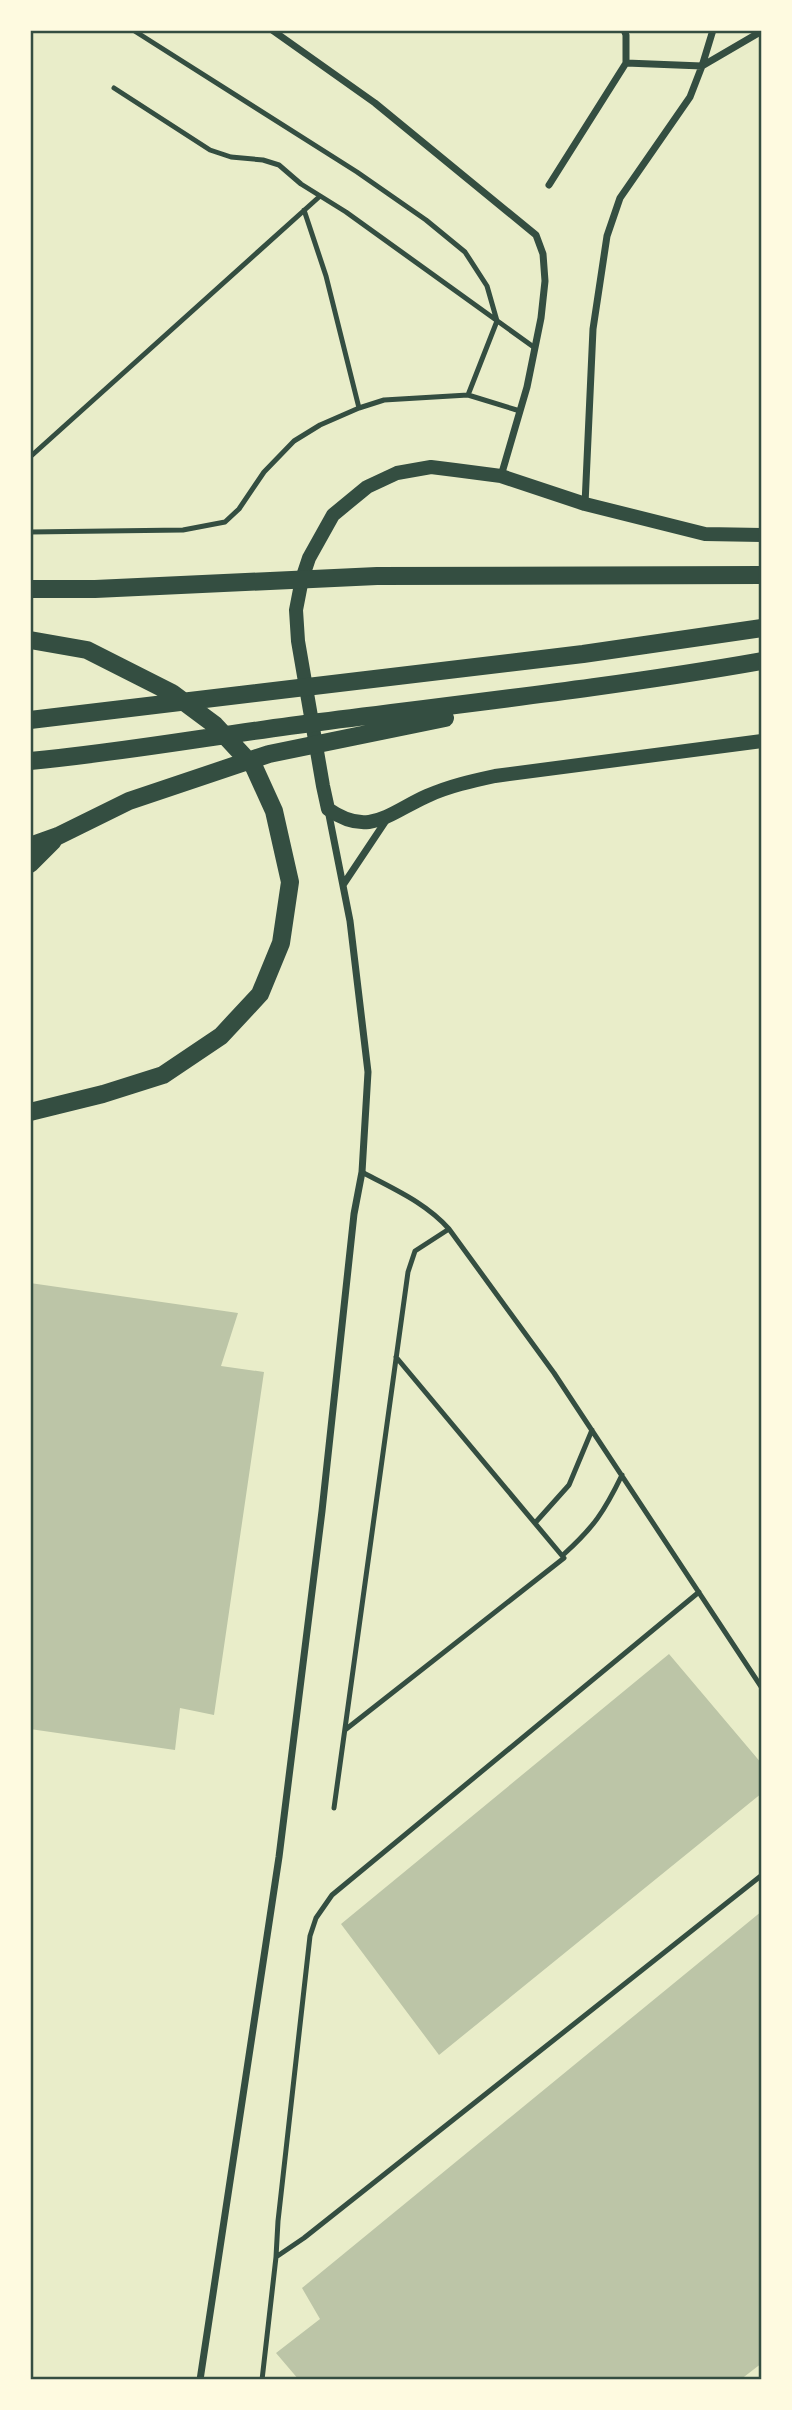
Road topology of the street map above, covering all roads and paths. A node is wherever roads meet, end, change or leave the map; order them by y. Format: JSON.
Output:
{"nodes":[{"id":1,"x":133,"y":30,"type":"edge"},
{"id":2,"x":272,"y":30,"type":"edge"},
{"id":3,"x":624,"y":30,"type":"edge"},
{"id":4,"x":713,"y":30,"type":"edge"},
{"id":5,"x":762,"y":32,"type":"edge"},
{"id":6,"x":626,"y":63,"type":"junction"},
{"id":7,"x":702,"y":66,"type":"junction"},
{"id":8,"x":114,"y":88,"type":"dead end"},
{"id":9,"x":549,"y":185,"type":"dead end"},
{"id":10,"x":319,"y":197,"type":"junction"},
{"id":11,"x":304,"y":210,"type":"junction"},
{"id":12,"x":497,"y":321,"type":"junction"},
{"id":13,"x":535,"y":348,"type":"junction"},
{"id":14,"x":468,"y":395,"type":"junction"},
{"id":15,"x":359,"y":408,"type":"junction"},
{"id":16,"x":520,"y":411,"type":"junction"},
{"id":17,"x":30,"y":457,"type":"edge"},
{"id":18,"x":500,"y":475,"type":"junction"},
{"id":19,"x":585,"y":503,"type":"junction"},
{"id":20,"x":30,"y":532,"type":"edge"},
{"id":21,"x":762,"y":535,"type":"edge"},
{"id":22,"x":762,"y":575,"type":"edge"},
{"id":23,"x":30,"y":589,"type":"edge"},
{"id":24,"x":95,"y":589,"type":"junction"},
{"id":25,"x":30,"y":597,"type":"edge"},
{"id":26,"x":762,"y":628,"type":"edge"},
{"id":27,"x":30,"y":640,"type":"edge"},
{"id":28,"x":762,"y":661,"type":"edge"},
{"id":29,"x":596,"y":687,"type":"junction"},
{"id":30,"x":30,"y":720,"type":"edge"},
{"id":31,"x":762,"y":741,"type":"edge"},
{"id":32,"x":30,"y":761,"type":"edge"},
{"id":33,"x":328,"y":809,"type":"junction"},
{"id":34,"x":389,"y":818,"type":"junction"},
{"id":35,"x":58,"y":836,"type":"junction"},
{"id":36,"x":30,"y":846,"type":"edge"},
{"id":37,"x":30,"y":864,"type":"edge"},
{"id":38,"x":343,"y":885,"type":"junction"},
{"id":39,"x":30,"y":1112,"type":"edge"},
{"id":40,"x":362,"y":1172,"type":"junction"},
{"id":41,"x":449,"y":1229,"type":"junction"},
{"id":42,"x":396,"y":1357,"type":"junction"},
{"id":43,"x":592,"y":1430,"type":"junction"},
{"id":44,"x":622,"y":1475,"type":"junction"},
{"id":45,"x":535,"y":1523,"type":"junction"},
{"id":46,"x":563,"y":1555,"type":"junction"},
{"id":47,"x":699,"y":1592,"type":"junction"},
{"id":48,"x":762,"y":1688,"type":"edge"},
{"id":49,"x":345,"y":1731,"type":"junction"},
{"id":50,"x":334,"y":1808,"type":"dead end"},
{"id":51,"x":762,"y":1875,"type":"edge"},
{"id":52,"x":276,"y":2257,"type":"junction"},
{"id":53,"x":200,"y":2380,"type":"edge"},
{"id":54,"x":262,"y":2380,"type":"edge"}],
"edges":[{"from":1,"to":12,"type":"lane"},
{"from":2,"to":13,"type":"street"},
{"from":3,"to":6,"type":"street"},
{"from":4,"to":7,"type":"street"},
{"from":5,"to":7,"type":"street"},
{"from":6,"to":7,"type":"street"},
{"from":6,"to":9,"type":"street"},
{"from":7,"to":19,"type":"street"},
{"from":8,"to":10,"type":"lane"},
{"from":10,"to":11,"type":"lane"},
{"from":10,"to":12,"type":"lane"},
{"from":11,"to":15,"type":"lane"},
{"from":11,"to":17,"type":"lane"},
{"from":12,"to":13,"type":"lane"},
{"from":12,"to":14,"type":"lane"},
{"from":13,"to":16,"type":"street"},
{"from":14,"to":15,"type":"lane"},
{"from":14,"to":16,"type":"lane"},
{"from":15,"to":20,"type":"lane"},
{"from":16,"to":18,"type":"street"},
{"from":18,"to":19,"type":"main road"},
{"from":18,"to":33,"type":"main road"},
{"from":19,"to":21,"type":"main road"},
{"from":22,"to":24,"type":"highway"},
{"from":23,"to":24,"type":"highway"},
{"from":24,"to":25,"type":"highway"},
{"from":26,"to":30,"type":"highway"},
{"from":27,"to":39,"type":"highway"},
{"from":28,"to":29,"type":"highway"},
{"from":29,"to":32,"type":"highway"},
{"from":29,"to":35,"type":"highway"},
{"from":31,"to":34,"type":"main road"},
{"from":33,"to":34,"type":"main road"},
{"from":33,"to":38,"type":"street"},
{"from":34,"to":38,"type":"street"},
{"from":35,"to":36,"type":"highway"},
{"from":35,"to":37,"type":"highway"},
{"from":38,"to":40,"type":"street"},
{"from":40,"to":41,"type":"lane"},
{"from":40,"to":53,"type":"street"},
{"from":41,"to":42,"type":"lane"},
{"from":41,"to":43,"type":"lane"},
{"from":42,"to":45,"type":"lane"},
{"from":42,"to":49,"type":"lane"},
{"from":43,"to":44,"type":"lane"},
{"from":43,"to":45,"type":"lane"},
{"from":44,"to":46,"type":"lane"},
{"from":44,"to":47,"type":"lane"},
{"from":45,"to":46,"type":"lane"},
{"from":46,"to":49,"type":"lane"},
{"from":47,"to":48,"type":"lane"},
{"from":47,"to":52,"type":"lane"},
{"from":49,"to":50,"type":"lane"},
{"from":51,"to":52,"type":"lane"},
{"from":52,"to":54,"type":"lane"}]}
